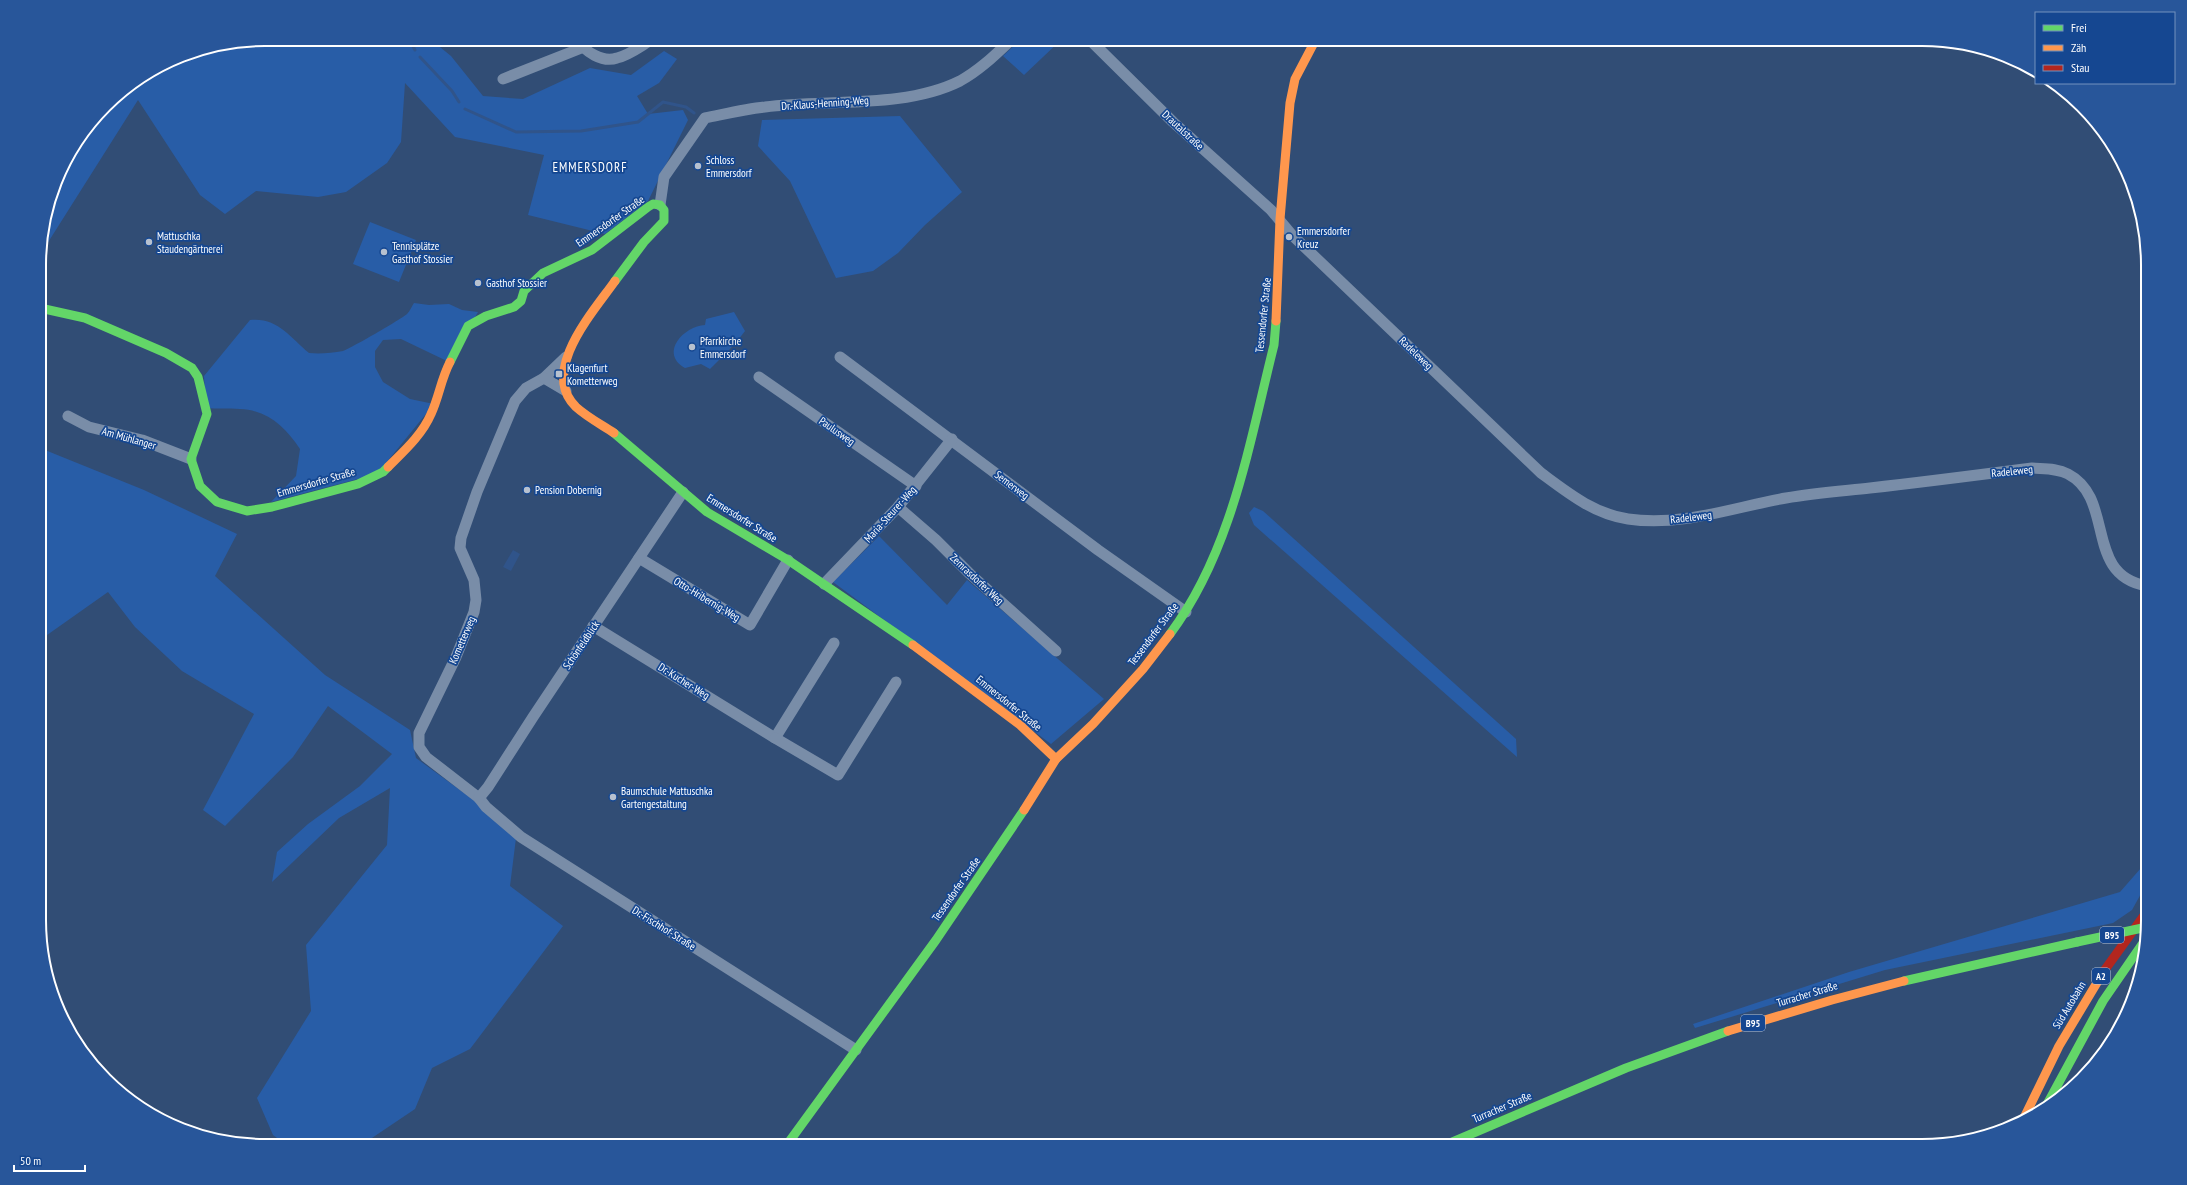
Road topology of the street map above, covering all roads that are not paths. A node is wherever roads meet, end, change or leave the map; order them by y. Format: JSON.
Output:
{"nodes":[{"id":1,"x":575,"y":46,"type":"edge"},
{"id":2,"x":584,"y":46,"type":"edge"},
{"id":3,"x":640,"y":46,"type":"edge"},
{"id":4,"x":1004,"y":46,"type":"edge"},
{"id":5,"x":1096,"y":46,"type":"edge"},
{"id":6,"x":1312,"y":46,"type":"edge"},
{"id":7,"x":504,"y":79,"type":"dead end"},
{"id":8,"x":660,"y":205,"type":"junction"},
{"id":9,"x":1280,"y":219,"type":"junction"},
{"id":10,"x":46,"y":309,"type":"edge"},
{"id":11,"x":566,"y":357,"type":"junction"},
{"id":12,"x":840,"y":357,"type":"dead end"},
{"id":13,"x":759,"y":377,"type":"dead end"},
{"id":14,"x":544,"y":378,"type":"junction"},
{"id":15,"x":566,"y":391,"type":"junction"},
{"id":16,"x":68,"y":416,"type":"dead end"},
{"id":17,"x":952,"y":439,"type":"junction"},
{"id":18,"x":191,"y":459,"type":"junction"},
{"id":19,"x":916,"y":486,"type":"junction"},
{"id":20,"x":683,"y":492,"type":"junction"},
{"id":21,"x":898,"y":508,"type":"junction"},
{"id":22,"x":639,"y":558,"type":"junction"},
{"id":23,"x":788,"y":560,"type":"junction"},
{"id":24,"x":824,"y":584,"type":"junction"},
{"id":25,"x":2141,"y":585,"type":"edge"},
{"id":26,"x":1186,"y":612,"type":"junction"},
{"id":27,"x":593,"y":626,"type":"junction"},
{"id":28,"x":834,"y":643,"type":"dead end"},
{"id":29,"x":1056,"y":651,"type":"dead end"},
{"id":30,"x":896,"y":682,"type":"dead end"},
{"id":31,"x":775,"y":738,"type":"junction"},
{"id":32,"x":1056,"y":759,"type":"junction"},
{"id":33,"x":479,"y":798,"type":"junction"},
{"id":34,"x":2141,"y":920,"type":"edge"},
{"id":35,"x":2141,"y":928,"type":"edge"},
{"id":36,"x":2139,"y":949,"type":"edge"},
{"id":37,"x":856,"y":1050,"type":"junction"},
{"id":38,"x":2050,"y":1097,"type":"edge"},
{"id":39,"x":2027,"y":1112,"type":"edge"},
{"id":40,"x":791,"y":1139,"type":"edge"},
{"id":41,"x":1459,"y":1139,"type":"edge"}],
"edges":[{"from":1,"to":7,"type":"street"},
{"from":2,"to":3,"type":"street"},
{"from":4,"to":8,"type":"street","name":"Dr.-Klaus-Henning-Weg"},
{"from":5,"to":9,"type":"street","name":"Drautalstraße"},
{"from":6,"to":9,"type":"main road","name":"Tessendorfer Straße"},
{"from":8,"to":11,"type":"main road","name":"Emmersdorfer Straße"},
{"from":8,"to":18,"type":"main road","name":"Emmersdorfer Straße"},
{"from":9,"to":25,"type":"street","name":"Radeleweg"},
{"from":9,"to":26,"type":"main road","name":"Tessendorfer Straße"},
{"from":10,"to":18,"type":"main road"},
{"from":11,"to":14,"type":"street","name":"Kometterweg"},
{"from":11,"to":15,"type":"main road","name":"Emmersdorfer Straße"},
{"from":12,"to":17,"type":"street","name":"Semerweg"},
{"from":13,"to":19,"type":"street","name":"Paulusweg"},
{"from":14,"to":15,"type":"street"},
{"from":14,"to":33,"type":"street","name":"Kometterweg"},
{"from":15,"to":20,"type":"main road","name":"Emmersdorfer Straße"},
{"from":16,"to":18,"type":"street","name":"Am Mühlanger"},
{"from":17,"to":19,"type":"street","name":"Maria-Steurer-Weg"},
{"from":17,"to":26,"type":"street","name":"Semerweg"},
{"from":19,"to":21,"type":"street","name":"Maria-Steurer-Weg"},
{"from":20,"to":22,"type":"street","name":"Schönfeldblick"},
{"from":20,"to":23,"type":"main road","name":"Emmersdorfer Straße"},
{"from":21,"to":24,"type":"street","name":"Maria-Steurer-Weg"},
{"from":21,"to":29,"type":"street","name":"Zemrasdorfer Weg"},
{"from":22,"to":23,"type":"street","name":"Otto-Hribernig-Weg"},
{"from":22,"to":27,"type":"street","name":"Schönfeldblick"},
{"from":23,"to":24,"type":"main road","name":"Emmersdorfer Straße"},
{"from":24,"to":32,"type":"main road","name":"Emmersdorfer Straße"},
{"from":26,"to":32,"type":"main road","name":"Tessendorfer Straße"},
{"from":27,"to":31,"type":"street","name":"Dr.-Kucher-Weg"},
{"from":27,"to":33,"type":"street","name":"Schönfeldblick"},
{"from":28,"to":31,"type":"street"},
{"from":30,"to":31,"type":"street","name":"Dr.-Kucher-Weg"},
{"from":32,"to":37,"type":"main road","name":"Tessendorfer Straße"},
{"from":33,"to":37,"type":"street","name":"Dr.-Fischhof-Straße"},
{"from":34,"to":39,"type":"main road","name":"Süd Autobahn","number":"A2"},
{"from":35,"to":41,"type":"main road","name":"Turracher Straße","number":"B95","bridge":true},
{"from":36,"to":38,"type":"main road","number":"A2"},
{"from":37,"to":40,"type":"main road","name":"Tessendorfer Straße"}]}
